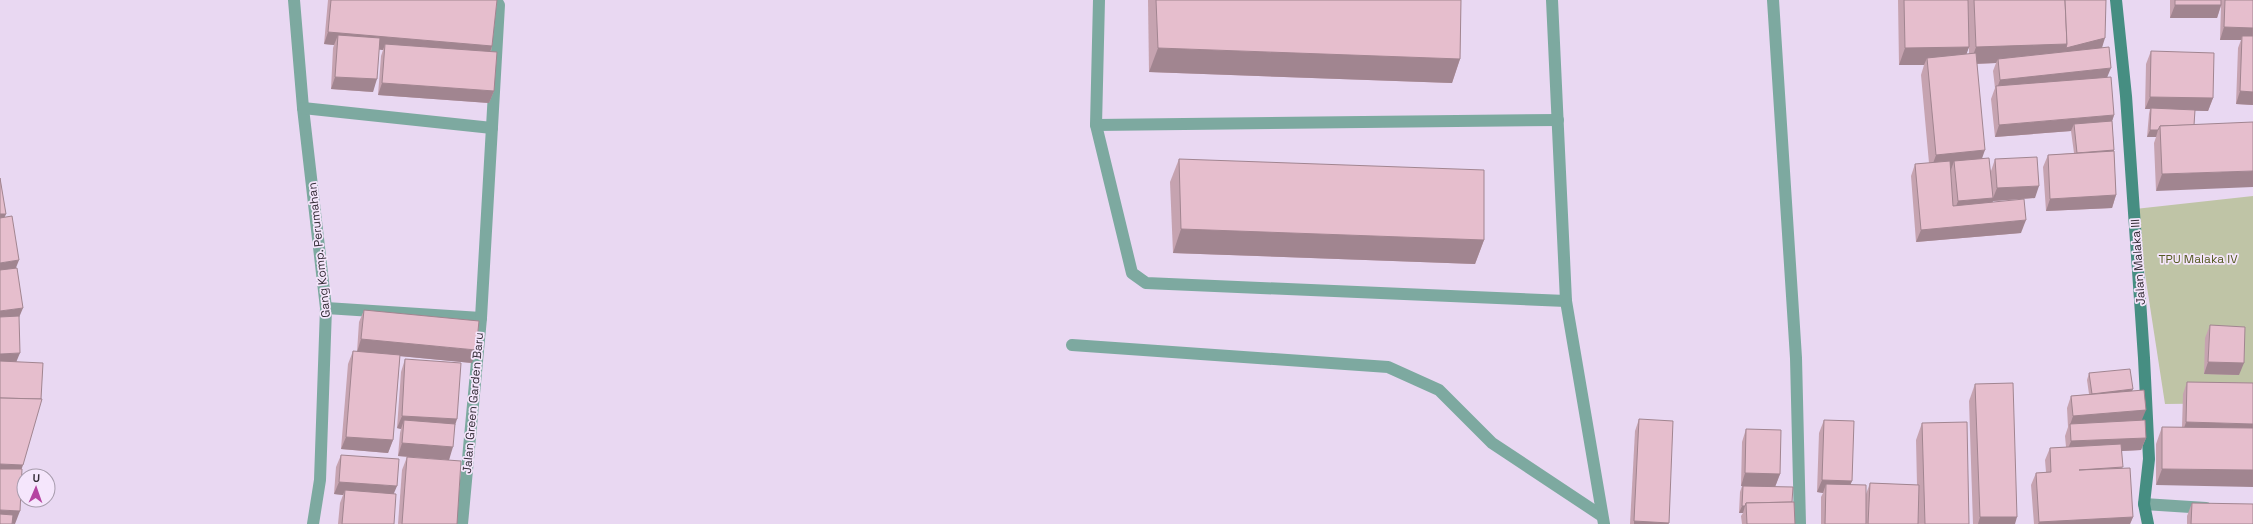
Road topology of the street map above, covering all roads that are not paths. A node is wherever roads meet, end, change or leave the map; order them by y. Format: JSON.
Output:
{"nodes":[{"id":1,"x":294,"y":0,"type":"edge"},
{"id":2,"x":496,"y":0,"type":"edge"},
{"id":3,"x":1099,"y":0,"type":"edge"},
{"id":4,"x":1552,"y":0,"type":"edge"},
{"id":5,"x":1773,"y":0,"type":"edge"},
{"id":6,"x":2116,"y":0,"type":"edge"},
{"id":7,"x":304,"y":108,"type":"junction"},
{"id":8,"x":1558,"y":120,"type":"junction"},
{"id":9,"x":1096,"y":125,"type":"junction"},
{"id":10,"x":492,"y":128,"type":"junction"},
{"id":11,"x":1566,"y":301,"type":"junction"},
{"id":12,"x":326,"y":308,"type":"junction"},
{"id":13,"x":482,"y":318,"type":"junction"},
{"id":14,"x":1072,"y":345,"type":"dead end"},
{"id":15,"x":2144,"y":504,"type":"junction"},
{"id":16,"x":2216,"y":508,"type":"edge"},
{"id":17,"x":1603,"y":520,"type":"edge"},
{"id":18,"x":313,"y":524,"type":"edge"},
{"id":19,"x":462,"y":524,"type":"edge"},
{"id":20,"x":1800,"y":524,"type":"edge"},
{"id":21,"x":2148,"y":524,"type":"edge"}],
"edges":[{"from":1,"to":7,"type":"street","name":"Gang Komp. Perumahan"},
{"from":2,"to":10,"type":"street"},
{"from":3,"to":9,"type":"street"},
{"from":4,"to":8,"type":"street"},
{"from":5,"to":20,"type":"street"},
{"from":6,"to":15,"type":"street","name":"Jalan Malaka III"},
{"from":7,"to":10,"type":"street"},
{"from":7,"to":12,"type":"street","name":"Gang Komp. Perumahan"},
{"from":8,"to":9,"type":"street"},
{"from":8,"to":11,"type":"street"},
{"from":9,"to":11,"type":"street"},
{"from":10,"to":13,"type":"street"},
{"from":11,"to":17,"type":"street"},
{"from":12,"to":13,"type":"street","name":"Jalan Green Garden Baru"},
{"from":12,"to":18,"type":"street","name":"Gang Komp. Perumahan"},
{"from":13,"to":19,"type":"street","name":"Jalan Green Garden Baru"},
{"from":14,"to":17,"type":"street"},
{"from":15,"to":16,"type":"street"},
{"from":15,"to":21,"type":"street","name":"Jalan Malaka III"}]}
